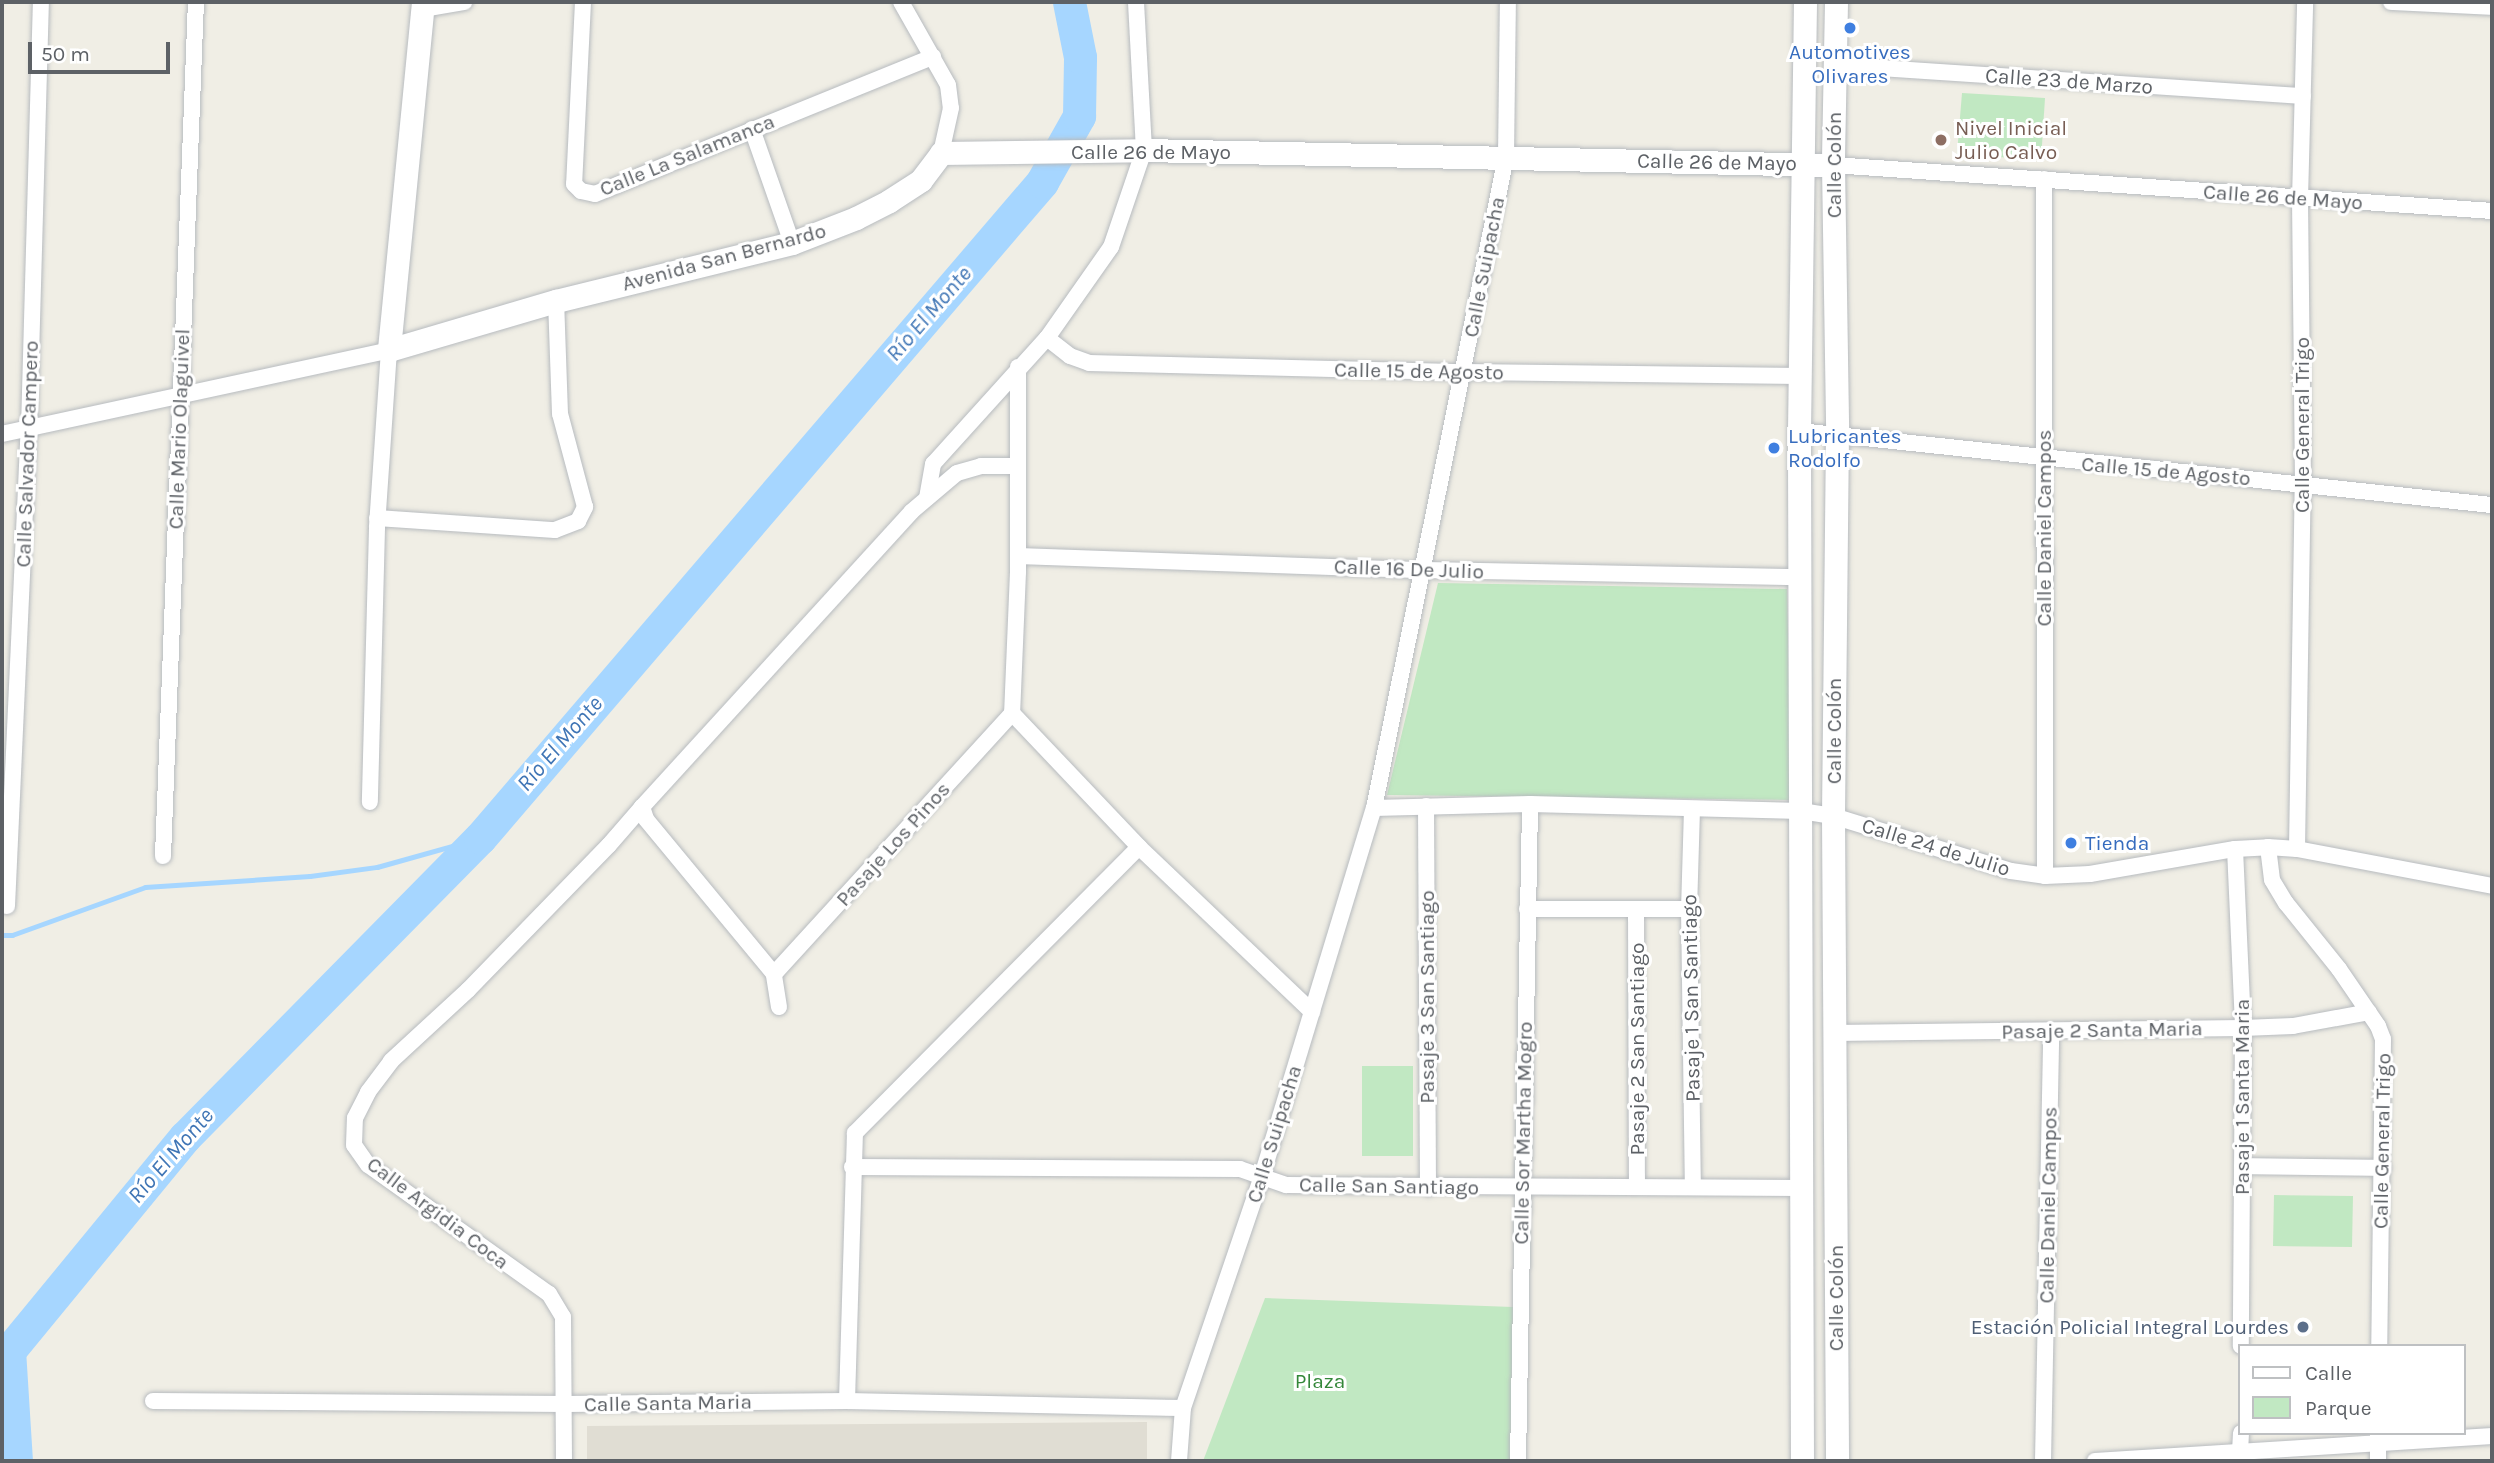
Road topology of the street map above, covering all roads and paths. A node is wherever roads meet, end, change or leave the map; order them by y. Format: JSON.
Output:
{"nodes":[{"id":1,"x":41,"y":2,"type":"edge"},
{"id":2,"x":196,"y":2,"type":"edge"},
{"id":3,"x":464,"y":2,"type":"edge"},
{"id":4,"x":583,"y":2,"type":"edge"},
{"id":5,"x":901,"y":2,"type":"edge"},
{"id":6,"x":1136,"y":2,"type":"edge"},
{"id":7,"x":1508,"y":2,"type":"edge"},
{"id":8,"x":1805,"y":2,"type":"edge"},
{"id":9,"x":1836,"y":2,"type":"edge"},
{"id":10,"x":2305,"y":2,"type":"edge"},
{"id":11,"x":2392,"y":2,"type":"edge"},
{"id":12,"x":423,"y":5,"type":"edge"},
{"id":13,"x":2492,"y":8,"type":"edge"},
{"id":14,"x":933,"y":57,"type":"junction"},
{"id":15,"x":1835,"y":65,"type":"junction"},
{"id":16,"x":2302,"y":96,"type":"junction"},
{"id":17,"x":752,"y":129,"type":"junction"},
{"id":18,"x":1144,"y":150,"type":"junction"},
{"id":19,"x":941,"y":153,"type":"junction"},
{"id":20,"x":1506,"y":158,"type":"junction"},
{"id":21,"x":1804,"y":164,"type":"junction"},
{"id":22,"x":1833,"y":165,"type":"junction"},
{"id":23,"x":2044,"y":179,"type":"junction"},
{"id":24,"x":2300,"y":199,"type":"junction"},
{"id":25,"x":2492,"y":211,"type":"edge"},
{"id":26,"x":792,"y":243,"type":"junction"},
{"id":27,"x":556,"y":302,"type":"junction"},
{"id":28,"x":1047,"y":338,"type":"junction"},
{"id":29,"x":389,"y":350,"type":"junction"},
{"id":30,"x":1018,"y":368,"type":"junction"},
{"id":31,"x":1464,"y":372,"type":"junction"},
{"id":32,"x":1800,"y":376,"type":"junction"},
{"id":33,"x":180,"y":395,"type":"junction"},
{"id":34,"x":29,"y":428,"type":"junction"},
{"id":35,"x":1799,"y":431,"type":"junction"},
{"id":36,"x":2,"y":433,"type":"edge"},
{"id":37,"x":1837,"y":433,"type":"junction"},
{"id":38,"x":2044,"y":459,"type":"junction"},
{"id":39,"x":1018,"y":466,"type":"junction"},
{"id":40,"x":2304,"y":484,"type":"junction"},
{"id":41,"x":927,"y":499,"type":"junction"},
{"id":42,"x":2492,"y":505,"type":"edge"},
{"id":43,"x":377,"y":518,"type":"junction"},
{"id":44,"x":1018,"y":556,"type":"junction"},
{"id":45,"x":1424,"y":570,"type":"junction"},
{"id":46,"x":1800,"y":577,"type":"junction"},
{"id":47,"x":1013,"y":713,"type":"junction"},
{"id":48,"x":370,"y":802,"type":"dead end"},
{"id":49,"x":1530,"y":804,"type":"junction"},
{"id":50,"x":1426,"y":806,"type":"junction"},
{"id":51,"x":642,"y":807,"type":"junction"},
{"id":52,"x":1374,"y":808,"type":"junction"},
{"id":53,"x":1692,"y":809,"type":"junction"},
{"id":54,"x":1801,"y":811,"type":"junction"},
{"id":55,"x":1833,"y":816,"type":"junction"},
{"id":56,"x":1139,"y":846,"type":"junction"},
{"id":57,"x":2268,"y":847,"type":"junction"},
{"id":58,"x":2235,"y":849,"type":"junction"},
{"id":59,"x":2297,"y":849,"type":"junction"},
{"id":60,"x":163,"y":856,"type":"dead end"},
{"id":61,"x":2045,"y":876,"type":"junction"},
{"id":62,"x":2492,"y":886,"type":"edge"},
{"id":63,"x":7,"y":906,"type":"dead end"},
{"id":64,"x":1527,"y":909,"type":"junction"},
{"id":65,"x":1689,"y":909,"type":"junction"},
{"id":66,"x":1636,"y":911,"type":"junction"},
{"id":67,"x":774,"y":974,"type":"junction"},
{"id":68,"x":779,"y":1007,"type":"dead end"},
{"id":69,"x":1312,"y":1012,"type":"junction"},
{"id":70,"x":2369,"y":1012,"type":"junction"},
{"id":71,"x":2243,"y":1028,"type":"junction"},
{"id":72,"x":2051,"y":1032,"type":"junction"},
{"id":73,"x":1834,"y":1033,"type":"junction"},
{"id":74,"x":2242,"y":1166,"type":"junction"},
{"id":75,"x":852,"y":1167,"type":"junction"},
{"id":76,"x":2383,"y":1168,"type":"junction"},
{"id":77,"x":1262,"y":1176,"type":"junction"},
{"id":78,"x":1637,"y":1187,"type":"junction"},
{"id":79,"x":1693,"y":1187,"type":"junction"},
{"id":80,"x":1427,"y":1188,"type":"junction"},
{"id":81,"x":1522,"y":1188,"type":"junction"},
{"id":82,"x":1802,"y":1188,"type":"junction"},
{"id":83,"x":2241,"y":1344,"type":"edge"},
{"id":84,"x":2379,"y":1344,"type":"edge"},
{"id":85,"x":153,"y":1401,"type":"dead end"},
{"id":86,"x":847,"y":1401,"type":"junction"},
{"id":87,"x":566,"y":1404,"type":"junction"},
{"id":88,"x":1183,"y":1408,"type":"junction"},
{"id":89,"x":2241,"y":1435,"type":"edge"},
{"id":90,"x":2492,"y":1436,"type":"edge"},
{"id":91,"x":2377,"y":1438,"type":"edge"},
{"id":92,"x":2241,"y":1452,"type":"junction"},
{"id":93,"x":564,"y":1461,"type":"edge"},
{"id":94,"x":1179,"y":1461,"type":"edge"},
{"id":95,"x":1518,"y":1461,"type":"edge"},
{"id":96,"x":1802,"y":1461,"type":"edge"},
{"id":97,"x":1837,"y":1461,"type":"edge"},
{"id":98,"x":2043,"y":1461,"type":"edge"},
{"id":99,"x":2095,"y":1461,"type":"edge"},
{"id":100,"x":2378,"y":1461,"type":"edge"}],
"edges":[{"from":1,"to":34,"type":"street","name":"Calle Salvador Campero"},
{"from":2,"to":33,"type":"street","name":"Calle Mario Olaguivel"},
{"from":3,"to":12,"type":"street"},
{"from":4,"to":17,"type":"street","name":"Calle La Salamanca"},
{"from":5,"to":14,"type":"street","name":"Avenida San Bernardo"},
{"from":6,"to":18,"type":"street"},
{"from":7,"to":20,"type":"street","name":"Calle Suipacha"},
{"from":8,"to":21,"type":"street","name":"Calle Colón"},
{"from":9,"to":15,"type":"street","name":"Calle Colón"},
{"from":10,"to":16,"type":"street","name":"Calle General Trigo"},
{"from":11,"to":13,"type":"street"},
{"from":12,"to":29,"type":"street"},
{"from":14,"to":17,"type":"street","name":"Calle La Salamanca"},
{"from":14,"to":19,"type":"street","name":"Avenida San Bernardo"},
{"from":15,"to":16,"type":"street","name":"Calle 23 de Marzo"},
{"from":15,"to":22,"type":"street","name":"Calle Colón"},
{"from":16,"to":24,"type":"street","name":"Calle General Trigo"},
{"from":17,"to":26,"type":"street"},
{"from":18,"to":19,"type":"street","name":"Calle 26 de Mayo"},
{"from":18,"to":20,"type":"street","name":"Calle 26 de Mayo"},
{"from":18,"to":28,"type":"street"},
{"from":19,"to":26,"type":"street","name":"Avenida San Bernardo"},
{"from":20,"to":21,"type":"street","name":"Calle 26 de Mayo"},
{"from":20,"to":31,"type":"street","name":"Calle Suipacha"},
{"from":21,"to":22,"type":"street","name":"Calle 26 de Mayo"},
{"from":21,"to":32,"type":"street","name":"Calle Colón"},
{"from":22,"to":23,"type":"street","name":"Calle 26 de Mayo"},
{"from":22,"to":37,"type":"street","name":"Calle Colón"},
{"from":23,"to":24,"type":"street","name":"Calle 26 de Mayo"},
{"from":23,"to":38,"type":"street","name":"Calle Daniel Campos"},
{"from":24,"to":25,"type":"street","name":"Calle 26 de Mayo"},
{"from":24,"to":40,"type":"street","name":"Calle General Trigo"},
{"from":26,"to":27,"type":"street","name":"Avenida San Bernardo"},
{"from":27,"to":29,"type":"street","name":"Avenida San Bernardo"},
{"from":27,"to":43,"type":"street"},
{"from":28,"to":30,"type":"street"},
{"from":28,"to":31,"type":"street","name":"Calle 15 de Agosto"},
{"from":29,"to":33,"type":"street","name":"Avenida San Bernardo"},
{"from":29,"to":43,"type":"street"},
{"from":30,"to":39,"type":"street"},
{"from":30,"to":41,"type":"street"},
{"from":31,"to":32,"type":"street","name":"Calle 15 de Agosto"},
{"from":31,"to":45,"type":"street","name":"Calle Suipacha"},
{"from":32,"to":35,"type":"street","name":"Calle Colón"},
{"from":33,"to":34,"type":"street","name":"Avenida San Bernardo"},
{"from":33,"to":60,"type":"street","name":"Calle Mario Olaguivel"},
{"from":34,"to":36,"type":"street","name":"Avenida San Bernardo"},
{"from":34,"to":63,"type":"street","name":"Calle Salvador Campero"},
{"from":35,"to":37,"type":"street","name":"Calle 15 de Agosto"},
{"from":35,"to":46,"type":"street","name":"Calle Colón"},
{"from":37,"to":38,"type":"street","name":"Calle 15 de Agosto"},
{"from":37,"to":55,"type":"street","name":"Calle Colón"},
{"from":38,"to":40,"type":"street","name":"Calle 15 de Agosto"},
{"from":38,"to":61,"type":"street","name":"Calle Daniel Campos"},
{"from":39,"to":41,"type":"street","name":"Calle Argidia Coca"},
{"from":39,"to":44,"type":"street"},
{"from":40,"to":42,"type":"street","name":"Calle 15 de Agosto"},
{"from":40,"to":59,"type":"street","name":"Calle General Trigo"},
{"from":41,"to":51,"type":"street","name":"Calle Argidia Coca"},
{"from":43,"to":48,"type":"street"},
{"from":44,"to":45,"type":"street","name":"Calle 16 De Julio"},
{"from":44,"to":47,"type":"street"},
{"from":45,"to":46,"type":"street","name":"Calle 16 De Julio"},
{"from":45,"to":52,"type":"street","name":"Calle Suipacha"},
{"from":46,"to":54,"type":"street","name":"Calle Colón"},
{"from":47,"to":56,"type":"street"},
{"from":47,"to":67,"type":"street","name":"Pasaje Los Pinos"},
{"from":49,"to":50,"type":"street","name":"Calle 24 de Julio"},
{"from":49,"to":53,"type":"street","name":"Calle 24 de Julio"},
{"from":49,"to":64,"type":"street","name":"Calle Sor Martha Mogro"},
{"from":50,"to":52,"type":"street","name":"Calle 24 de Julio"},
{"from":50,"to":80,"type":"street","name":"Pasaje 3 San Santiago"},
{"from":51,"to":67,"type":"street"},
{"from":51,"to":87,"type":"street","name":"Calle Argidia Coca"},
{"from":52,"to":69,"type":"street","name":"Calle Suipacha"},
{"from":53,"to":54,"type":"street","name":"Calle 24 de Julio"},
{"from":53,"to":65,"type":"street","name":"Pasaje 1 San Santiago"},
{"from":54,"to":55,"type":"street","name":"Calle 24 de Julio"},
{"from":54,"to":82,"type":"street","name":"Calle Colón"},
{"from":55,"to":61,"type":"street","name":"Calle 24 de Julio"},
{"from":55,"to":73,"type":"street","name":"Calle Colón"},
{"from":56,"to":69,"type":"street"},
{"from":56,"to":75,"type":"street"},
{"from":57,"to":58,"type":"street","name":"Calle 24 de Julio"},
{"from":57,"to":59,"type":"street","name":"Calle 24 de Julio"},
{"from":57,"to":70,"type":"street","name":"Calle General Trigo"},
{"from":58,"to":61,"type":"street","name":"Calle 24 de Julio"},
{"from":58,"to":71,"type":"street","name":"Pasaje 1 Santa Maria"},
{"from":59,"to":62,"type":"street","name":"Calle 24 de Julio"},
{"from":64,"to":66,"type":"street"},
{"from":64,"to":81,"type":"street","name":"Calle Sor Martha Mogro"},
{"from":65,"to":66,"type":"street"},
{"from":65,"to":79,"type":"street","name":"Pasaje 1 San Santiago"},
{"from":66,"to":78,"type":"street","name":"Pasaje 2 San Santiago"},
{"from":67,"to":68,"type":"street"},
{"from":69,"to":77,"type":"street","name":"Calle Suipacha"},
{"from":70,"to":71,"type":"street","name":"Pasaje 2 Santa Maria"},
{"from":70,"to":76,"type":"street","name":"Calle General Trigo"},
{"from":71,"to":72,"type":"street","name":"Pasaje 2 Santa Maria"},
{"from":71,"to":74,"type":"street","name":"Pasaje 1 Santa Maria"},
{"from":72,"to":73,"type":"street","name":"Pasaje 2 Santa Maria"},
{"from":72,"to":98,"type":"street","name":"Calle Daniel Campos"},
{"from":73,"to":97,"type":"street","name":"Calle Colón"},
{"from":74,"to":76,"type":"street"},
{"from":74,"to":83,"type":"street","name":"Pasaje 1 Santa Maria"},
{"from":75,"to":77,"type":"street","name":"Calle San Santiago"},
{"from":75,"to":86,"type":"street"},
{"from":76,"to":84,"type":"street","name":"Calle General Trigo"},
{"from":77,"to":80,"type":"street","name":"Calle San Santiago"},
{"from":77,"to":88,"type":"street","name":"Calle Suipacha"},
{"from":78,"to":79,"type":"street","name":"Calle San Santiago"},
{"from":78,"to":81,"type":"street","name":"Calle San Santiago"},
{"from":79,"to":82,"type":"street","name":"Calle San Santiago"},
{"from":80,"to":81,"type":"street","name":"Calle San Santiago"},
{"from":81,"to":95,"type":"street","name":"Calle Sor Martha Mogro"},
{"from":82,"to":96,"type":"street","name":"Calle Colón"},
{"from":85,"to":87,"type":"street","name":"Calle Santa Maria"},
{"from":86,"to":87,"type":"street","name":"Calle Santa Maria"},
{"from":86,"to":88,"type":"street","name":"Calle Santa Maria"},
{"from":87,"to":93,"type":"street","name":"Calle Argidia Coca"},
{"from":88,"to":94,"type":"street","name":"Calle Suipacha"},
{"from":89,"to":92,"type":"street"},
{"from":90,"to":91,"type":"street"},
{"from":91,"to":92,"type":"street"},
{"from":91,"to":100,"type":"street"},
{"from":92,"to":99,"type":"street"}]}
